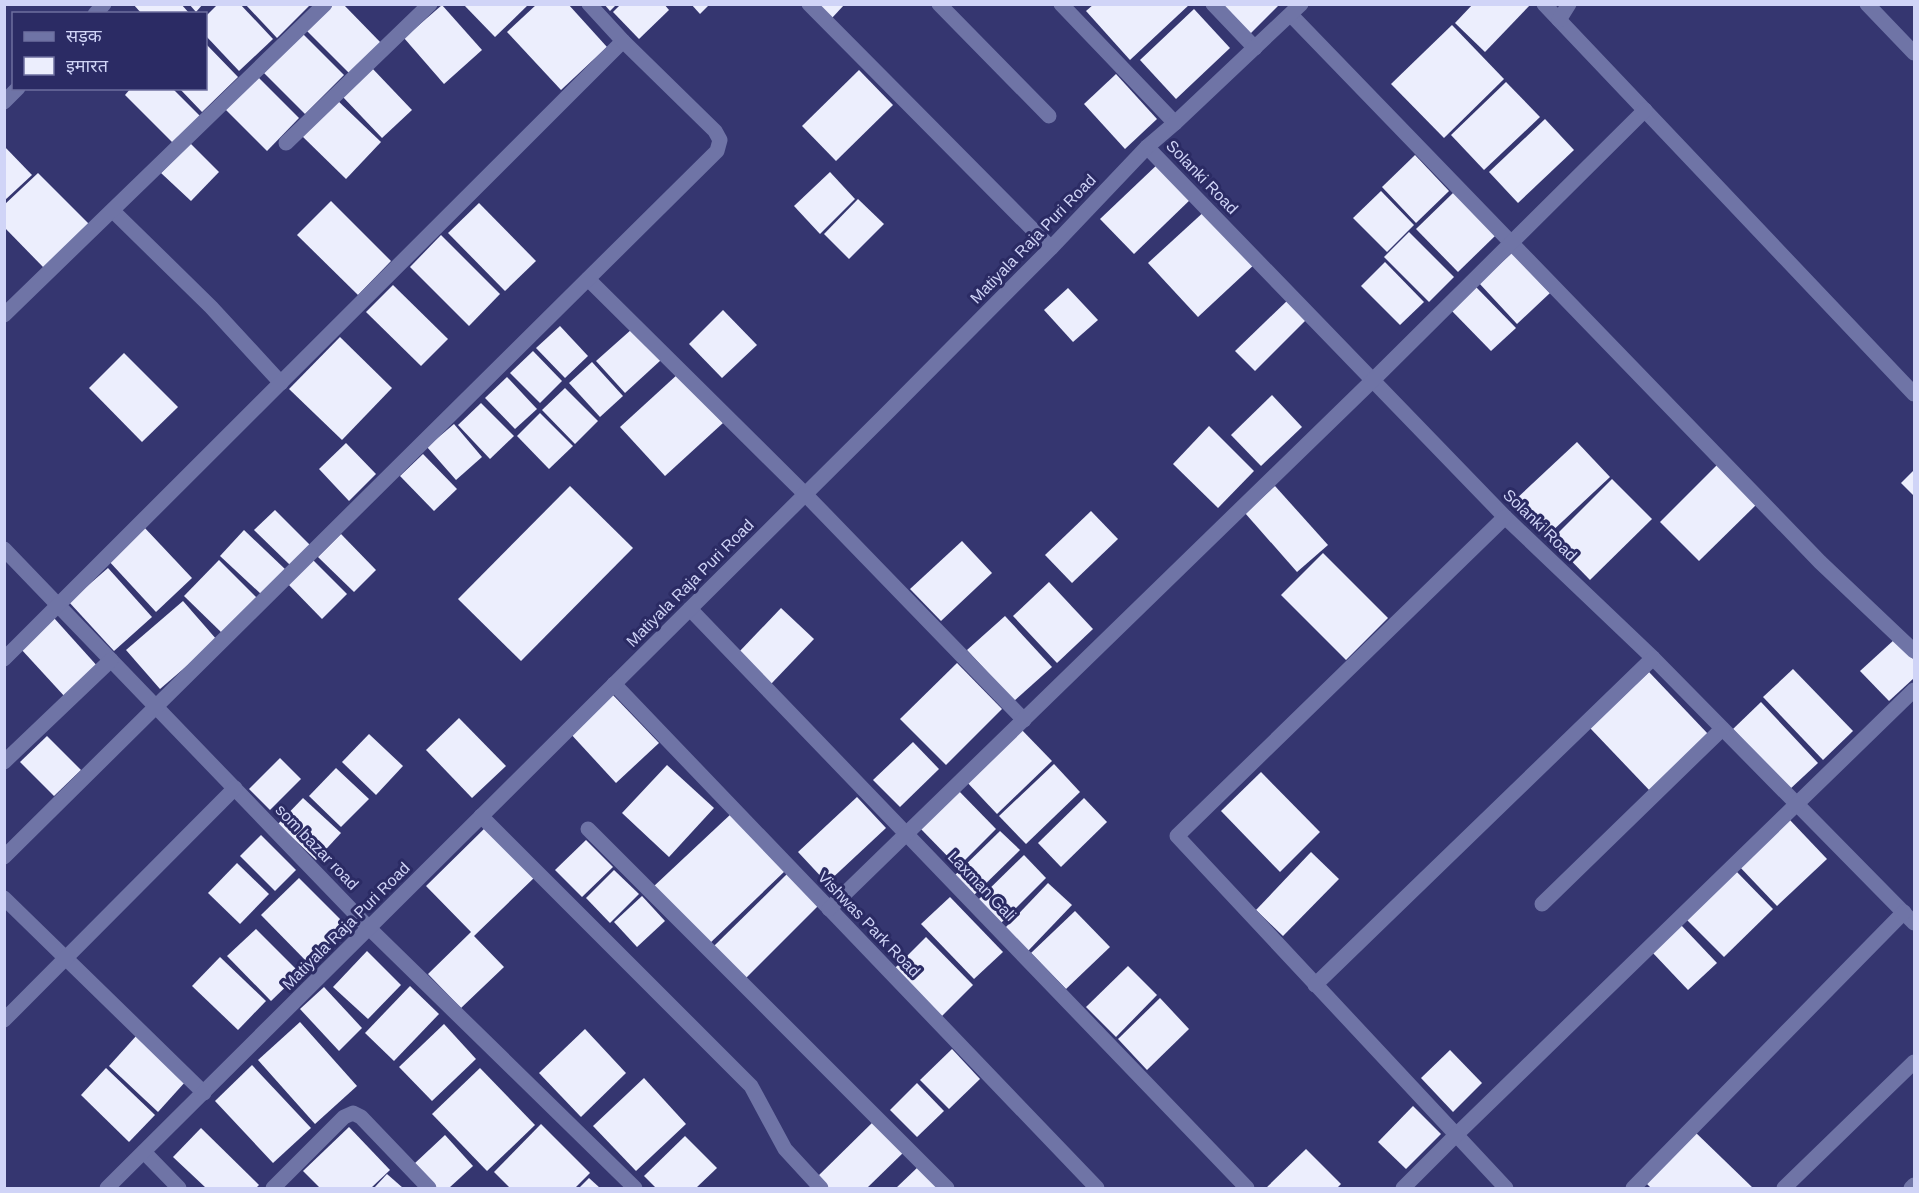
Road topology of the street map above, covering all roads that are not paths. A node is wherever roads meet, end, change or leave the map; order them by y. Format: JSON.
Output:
{"nodes":[{"id":1,"x":326,"y":4,"type":"edge"},
{"id":2,"x":430,"y":4,"type":"edge"},
{"id":3,"x":589,"y":4,"type":"edge"},
{"id":4,"x":809,"y":4,"type":"edge"},
{"id":5,"x":939,"y":4,"type":"edge"},
{"id":6,"x":1061,"y":4,"type":"edge"},
{"id":7,"x":1213,"y":4,"type":"edge"},
{"id":8,"x":1544,"y":4,"type":"edge"},
{"id":9,"x":1569,"y":4,"type":"edge"},
{"id":10,"x":1867,"y":4,"type":"edge"},
{"id":11,"x":1296,"y":10,"type":"edge"},
{"id":12,"x":1559,"y":20,"type":"junction"},
{"id":13,"x":623,"y":41,"type":"junction"},
{"id":14,"x":1255,"y":48,"type":"junction"},
{"id":15,"x":1914,"y":53,"type":"edge"},
{"id":16,"x":16,"y":90,"type":"edge"},
{"id":17,"x":4,"y":102,"type":"edge"},
{"id":18,"x":1645,"y":110,"type":"junction"},
{"id":19,"x":1049,"y":116,"type":"dead end"},
{"id":20,"x":1175,"y":123,"type":"junction"},
{"id":21,"x":286,"y":143,"type":"dead end"},
{"id":22,"x":1147,"y":147,"type":"junction"},
{"id":23,"x":112,"y":211,"type":"junction"},
{"id":24,"x":1511,"y":243,"type":"junction"},
{"id":25,"x":1051,"y":248,"type":"junction"},
{"id":26,"x":588,"y":279,"type":"junction"},
{"id":27,"x":4,"y":315,"type":"edge"},
{"id":28,"x":1373,"y":380,"type":"junction"},
{"id":29,"x":281,"y":383,"type":"junction"},
{"id":30,"x":1914,"y":394,"type":"edge"},
{"id":31,"x":805,"y":494,"type":"junction"},
{"id":32,"x":1505,"y":517,"type":"junction"},
{"id":33,"x":4,"y":549,"type":"edge"},
{"id":34,"x":59,"y":605,"type":"junction"},
{"id":35,"x":690,"y":609,"type":"junction"},
{"id":36,"x":1914,"y":651,"type":"edge"},
{"id":37,"x":1653,"y":658,"type":"junction"},
{"id":38,"x":4,"y":659,"type":"edge"},
{"id":39,"x":111,"y":660,"type":"junction"},
{"id":40,"x":614,"y":684,"type":"junction"},
{"id":41,"x":1914,"y":690,"type":"edge"},
{"id":42,"x":157,"y":707,"type":"junction"},
{"id":43,"x":1024,"y":720,"type":"junction"},
{"id":44,"x":1722,"y":729,"type":"junction"},
{"id":45,"x":4,"y":762,"type":"edge"},
{"id":46,"x":235,"y":788,"type":"junction"},
{"id":47,"x":1797,"y":805,"type":"junction"},
{"id":48,"x":481,"y":816,"type":"junction"},
{"id":49,"x":588,"y":829,"type":"dead end"},
{"id":50,"x":907,"y":834,"type":"junction"},
{"id":51,"x":4,"y":857,"type":"edge"},
{"id":52,"x":4,"y":898,"type":"edge"},
{"id":53,"x":1542,"y":904,"type":"dead end"},
{"id":54,"x":829,"y":909,"type":"junction"},
{"id":55,"x":1910,"y":917,"type":"edge"},
{"id":56,"x":369,"y":928,"type":"junction"},
{"id":57,"x":65,"y":959,"type":"junction"},
{"id":58,"x":1315,"y":985,"type":"junction"},
{"id":59,"x":4,"y":1020,"type":"edge"},
{"id":60,"x":1914,"y":1062,"type":"edge"},
{"id":61,"x":204,"y":1093,"type":"junction"},
{"id":62,"x":1456,"y":1135,"type":"junction"},
{"id":63,"x":144,"y":1152,"type":"junction"},
{"id":64,"x":1914,"y":1185,"type":"edge"},
{"id":65,"x":107,"y":1188,"type":"edge"},
{"id":66,"x":179,"y":1188,"type":"edge"},
{"id":67,"x":273,"y":1188,"type":"edge"},
{"id":68,"x":429,"y":1188,"type":"edge"},
{"id":69,"x":635,"y":1188,"type":"edge"},
{"id":70,"x":821,"y":1188,"type":"edge"},
{"id":71,"x":947,"y":1188,"type":"edge"},
{"id":72,"x":1097,"y":1188,"type":"edge"},
{"id":73,"x":1247,"y":1188,"type":"edge"},
{"id":74,"x":1403,"y":1188,"type":"edge"},
{"id":75,"x":1506,"y":1188,"type":"edge"},
{"id":76,"x":1633,"y":1188,"type":"edge"},
{"id":77,"x":1784,"y":1188,"type":"edge"},
{"id":78,"x":1911,"y":1188,"type":"edge"}],
"edges":[{"from":1,"to":23,"type":"street"},
{"from":2,"to":21,"type":"street"},
{"from":3,"to":13,"type":"street"},
{"from":4,"to":25,"type":"street"},
{"from":5,"to":19,"type":"street"},
{"from":6,"to":20,"type":"street"},
{"from":7,"to":14,"type":"street"},
{"from":8,"to":12,"type":"street"},
{"from":9,"to":12,"type":"street"},
{"from":10,"to":15,"type":"street"},
{"from":11,"to":14,"type":"street","name":"Matiyala Raja Puri Road"},
{"from":11,"to":24,"type":"street"},
{"from":12,"to":18,"type":"street"},
{"from":13,"to":26,"type":"street"},
{"from":13,"to":29,"type":"street"},
{"from":14,"to":20,"type":"street","name":"Matiyala Raja Puri Road"},
{"from":16,"to":17,"type":"street"},
{"from":18,"to":24,"type":"street"},
{"from":18,"to":30,"type":"street"},
{"from":20,"to":22,"type":"street","name":"Matiyala Raja Puri Road"},
{"from":22,"to":25,"type":"street","name":"Matiyala Raja Puri Road"},
{"from":22,"to":28,"type":"street","name":"Solanki Road"},
{"from":23,"to":27,"type":"street"},
{"from":23,"to":29,"type":"street"},
{"from":24,"to":28,"type":"street"},
{"from":24,"to":36,"type":"street"},
{"from":25,"to":31,"type":"street","name":"Matiyala Raja Puri Road"},
{"from":26,"to":31,"type":"street"},
{"from":26,"to":42,"type":"street"},
{"from":28,"to":32,"type":"street","name":"Solanki Road"},
{"from":28,"to":43,"type":"street"},
{"from":29,"to":34,"type":"street"},
{"from":31,"to":35,"type":"street","name":"Matiyala Raja Puri Road"},
{"from":31,"to":43,"type":"street"},
{"from":32,"to":37,"type":"street","name":"Solanki Road"},
{"from":32,"to":58,"type":"street"},
{"from":33,"to":34,"type":"street","name":"som bazar road"},
{"from":34,"to":38,"type":"street"},
{"from":34,"to":39,"type":"street","name":"som bazar road"},
{"from":35,"to":40,"type":"street","name":"Matiyala Raja Puri Road"},
{"from":35,"to":50,"type":"street","name":"Laxman Gali"},
{"from":37,"to":44,"type":"street","name":"Solanki Road"},
{"from":37,"to":58,"type":"street"},
{"from":39,"to":42,"type":"street","name":"som bazar road"},
{"from":39,"to":45,"type":"street"},
{"from":40,"to":48,"type":"street","name":"Matiyala Raja Puri Road"},
{"from":40,"to":54,"type":"street","name":"Vishwas Park Road"},
{"from":41,"to":47,"type":"street"},
{"from":42,"to":46,"type":"street","name":"som bazar road"},
{"from":42,"to":51,"type":"street"},
{"from":43,"to":50,"type":"street"},
{"from":44,"to":47,"type":"street","name":"Solanki Road"},
{"from":44,"to":53,"type":"street"},
{"from":46,"to":56,"type":"street","name":"som bazar road"},
{"from":46,"to":57,"type":"street"},
{"from":47,"to":55,"type":"street","name":"Solanki Road"},
{"from":47,"to":62,"type":"street"},
{"from":48,"to":56,"type":"street","name":"Matiyala Raja Puri Road"},
{"from":48,"to":70,"type":"street"},
{"from":49,"to":71,"type":"street"},
{"from":50,"to":54,"type":"street"},
{"from":50,"to":73,"type":"street","name":"Laxman Gali"},
{"from":52,"to":57,"type":"street"},
{"from":54,"to":72,"type":"street","name":"Vishwas Park Road"},
{"from":55,"to":76,"type":"street"},
{"from":56,"to":61,"type":"street","name":"Matiyala Raja Puri Road"},
{"from":56,"to":69,"type":"street","name":"som bazar road"},
{"from":57,"to":59,"type":"street"},
{"from":57,"to":61,"type":"street"},
{"from":58,"to":62,"type":"street"},
{"from":60,"to":77,"type":"street"},
{"from":61,"to":63,"type":"street","name":"Matiyala Raja Puri Road"},
{"from":62,"to":74,"type":"street"},
{"from":62,"to":75,"type":"street"},
{"from":63,"to":65,"type":"street","name":"Matiyala Raja Puri Road"},
{"from":63,"to":66,"type":"street"},
{"from":64,"to":78,"type":"street"},
{"from":67,"to":68,"type":"street"}]}
